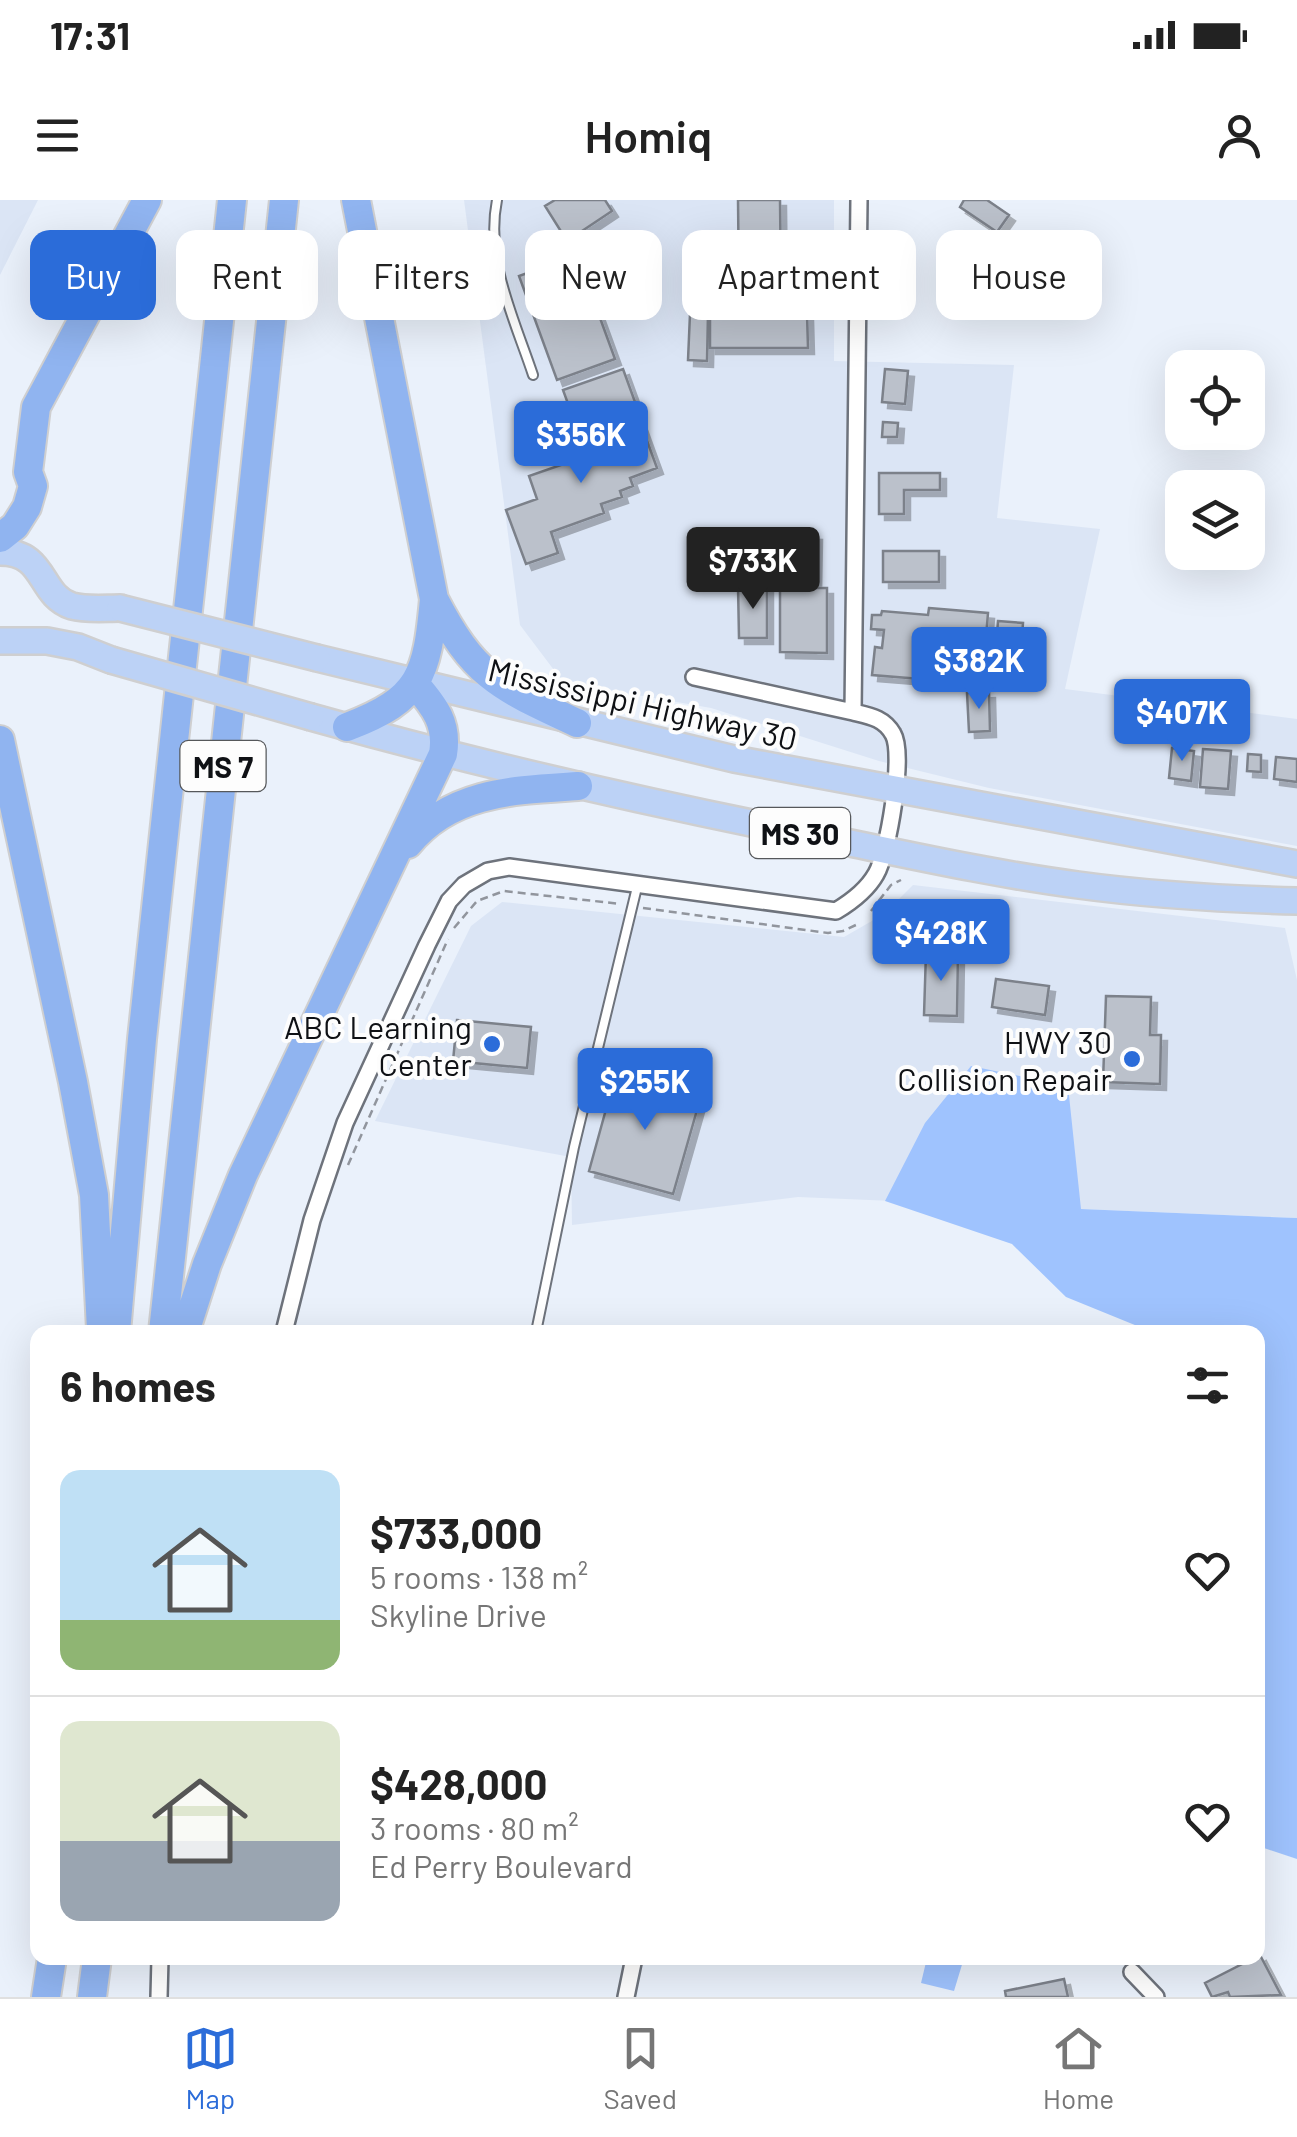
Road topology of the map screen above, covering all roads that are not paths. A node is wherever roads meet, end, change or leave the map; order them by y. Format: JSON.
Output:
{"nodes":[{"id":1,"x":148,"y":200,"type":"edge"},
{"id":2,"x":232,"y":200,"type":"edge"},
{"id":3,"x":284,"y":200,"type":"edge"},
{"id":4,"x":356,"y":200,"type":"edge"},
{"id":5,"x":496,"y":200,"type":"edge"},
{"id":6,"x":859,"y":200,"type":"edge"},
{"id":7,"x":532,"y":375,"type":"dead end"},
{"id":8,"x":28,"y":472,"type":"junction"},
{"id":9,"x":0,"y":521,"type":"edge"},
{"id":10,"x":0,"y":538,"type":"edge"},
{"id":11,"x":0,"y":552,"type":"edge"},
{"id":12,"x":434,"y":599,"type":"junction"},
{"id":13,"x":0,"y":641,"type":"edge"},
{"id":14,"x":694,"y":677,"type":"dead end"},
{"id":15,"x":416,"y":684,"type":"junction"},
{"id":16,"x":854,"y":712,"type":"junction"},
{"id":17,"x":577,"y":723,"type":"junction"},
{"id":18,"x":347,"y":727,"type":"junction"},
{"id":19,"x":0,"y":740,"type":"edge"},
{"id":20,"x":443,"y":754,"type":"junction"},
{"id":21,"x":578,"y":786,"type":"junction"},
{"id":22,"x":894,"y":791,"type":"junction"},
{"id":23,"x":883,"y":850,"type":"junction"},
{"id":24,"x":1257,"y":858,"type":"junction"},
{"id":25,"x":394,"y":860,"type":"junction"},
{"id":26,"x":1297,"y":864,"type":"edge"},
{"id":27,"x":638,"y":883,"type":"junction"},
{"id":28,"x":1252,"y":900,"type":"junction"},
{"id":29,"x":1297,"y":901,"type":"edge"},
{"id":30,"x":101,"y":1325,"type":"edge"},
{"id":31,"x":117,"y":1325,"type":"edge"},
{"id":32,"x":164,"y":1325,"type":"edge"},
{"id":33,"x":188,"y":1325,"type":"edge"},
{"id":34,"x":286,"y":1325,"type":"edge"},
{"id":35,"x":537,"y":1325,"type":"edge"},
{"id":36,"x":51,"y":1965,"type":"edge"},
{"id":37,"x":96,"y":1965,"type":"edge"},
{"id":38,"x":160,"y":1965,"type":"edge"},
{"id":39,"x":633,"y":1965,"type":"edge"},
{"id":40,"x":1132,"y":1972,"type":"dead end"},
{"id":41,"x":46,"y":1997,"type":"edge"},
{"id":42,"x":92,"y":1997,"type":"edge"},
{"id":43,"x":159,"y":1997,"type":"edge"},
{"id":44,"x":626,"y":1997,"type":"edge"},
{"id":45,"x":1156,"y":1997,"type":"edge"}],
"edges":[{"from":1,"to":8,"type":"highway"},
{"from":2,"to":31,"type":"highway","number":"MS 7"},
{"from":3,"to":32,"type":"highway","number":"MS 7"},
{"from":4,"to":12,"type":"highway"},
{"from":5,"to":7,"type":"lane"},
{"from":6,"to":16,"type":"street"},
{"from":8,"to":9,"type":"highway"},
{"from":8,"to":10,"type":"highway"},
{"from":11,"to":15,"type":"main road","name":"Mississippi Highway 30","number":"MS 30","bridge":true},
{"from":12,"to":15,"type":"highway"},
{"from":12,"to":17,"type":"highway"},
{"from":13,"to":18,"type":"main road","number":"MS 30","bridge":true},
{"from":14,"to":16,"type":"street"},
{"from":15,"to":17,"type":"main road","name":"Mississippi Highway 30","number":"MS 30"},
{"from":15,"to":18,"type":"highway"},
{"from":15,"to":20,"type":"highway"},
{"from":16,"to":22,"type":"street"},
{"from":17,"to":22,"type":"main road","name":"Mississippi Highway 30","number":"MS 30"},
{"from":18,"to":20,"type":"main road","number":"MS 30"},
{"from":19,"to":30,"type":"highway"},
{"from":20,"to":21,"type":"main road","number":"MS 30"},
{"from":20,"to":25,"type":"highway"},
{"from":21,"to":23,"type":"main road","number":"MS 30"},
{"from":21,"to":25,"type":"highway"},
{"from":22,"to":23,"type":"street"},
{"from":22,"to":24,"type":"main road","name":"Mississippi Highway 30","number":"MS 30"},
{"from":23,"to":27,"type":"street"},
{"from":23,"to":28,"type":"main road","number":"MS 30"},
{"from":24,"to":26,"type":"main road","name":"Mississippi Highway 30","number":"MS 30"},
{"from":24,"to":28,"type":"main road"},
{"from":25,"to":33,"type":"highway"},
{"from":27,"to":34,"type":"street"},
{"from":27,"to":35,"type":"lane"},
{"from":28,"to":29,"type":"main road","number":"MS 30"},
{"from":36,"to":41,"type":"highway"},
{"from":37,"to":42,"type":"highway"},
{"from":38,"to":43,"type":"street"},
{"from":39,"to":44,"type":"street"},
{"from":40,"to":45,"type":"street"}]}
